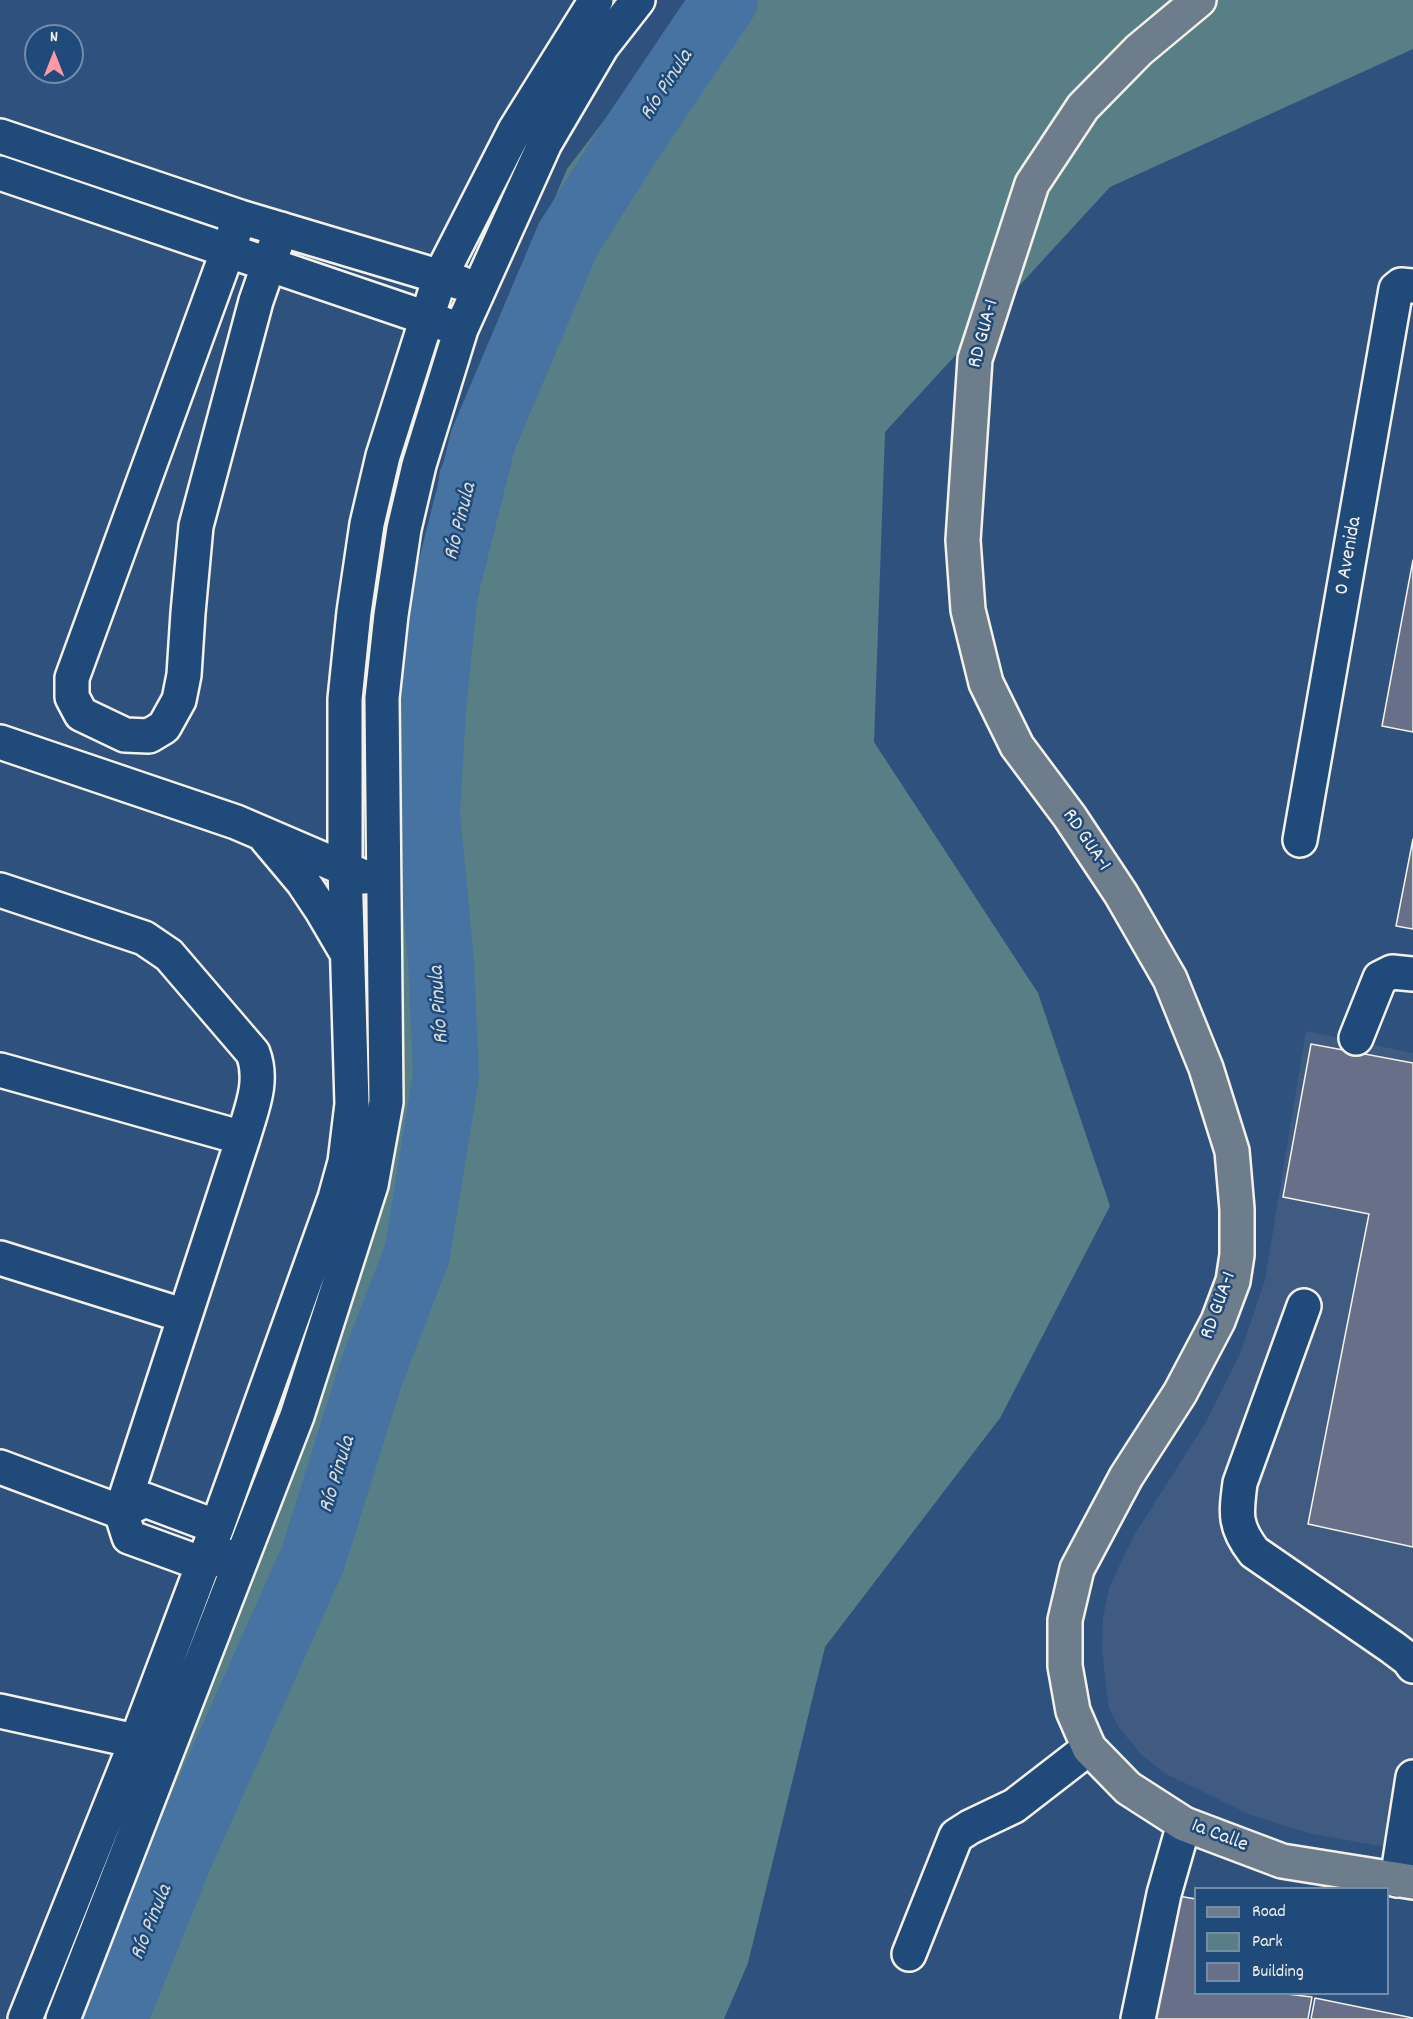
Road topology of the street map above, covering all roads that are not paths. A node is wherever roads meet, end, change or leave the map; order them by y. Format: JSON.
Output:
{"nodes":[{"id":1,"x":596,"y":0,"type":"edge"},
{"id":2,"x":1199,"y":0,"type":"edge"},
{"id":3,"x":623,"y":4,"type":"edge"},
{"id":4,"x":0,"y":136,"type":"edge"},
{"id":5,"x":0,"y":173,"type":"edge"},
{"id":6,"x":240,"y":217,"type":"junction"},
{"id":7,"x":281,"y":229,"type":"junction"},
{"id":8,"x":227,"y":250,"type":"junction"},
{"id":9,"x":268,"y":265,"type":"junction"},
{"id":10,"x":440,"y":277,"type":"junction"},
{"id":11,"x":1413,"y":286,"type":"edge"},
{"id":12,"x":479,"y":288,"type":"junction"},
{"id":13,"x":427,"y":318,"type":"junction"},
{"id":14,"x":460,"y":329,"type":"junction"},
{"id":15,"x":0,"y":742,"type":"edge"},
{"id":16,"x":261,"y":832,"type":"junction"},
{"id":17,"x":1300,"y":840,"type":"dead end"},
{"id":18,"x":345,"y":868,"type":"junction"},
{"id":19,"x":383,"y":886,"type":"junction"},
{"id":20,"x":0,"y":890,"type":"edge"},
{"id":21,"x":347,"y":954,"type":"junction"},
{"id":22,"x":1413,"y":974,"type":"edge"},
{"id":23,"x":1356,"y":1038,"type":"dead end"},
{"id":24,"x":0,"y":1070,"type":"edge"},
{"id":25,"x":243,"y":1138,"type":"junction"},
{"id":26,"x":0,"y":1258,"type":"edge"},
{"id":27,"x":1304,"y":1306,"type":"dead end"},
{"id":28,"x":185,"y":1316,"type":"junction"},
{"id":29,"x":0,"y":1467,"type":"edge"},
{"id":30,"x":121,"y":1512,"type":"junction"},
{"id":31,"x":218,"y":1527,"type":"junction"},
{"id":32,"x":247,"y":1544,"type":"junction"},
{"id":33,"x":203,"y":1564,"type":"junction"},
{"id":34,"x":1413,"y":1666,"type":"edge"},
{"id":35,"x":0,"y":1711,"type":"edge"},
{"id":36,"x":1073,"y":1711,"type":"joint"},
{"id":37,"x":136,"y":1742,"type":"junction"},
{"id":38,"x":168,"y":1748,"type":"junction"},
{"id":39,"x":1089,"y":1748,"type":"junction"},
{"id":40,"x":1413,"y":1777,"type":"edge"},
{"id":41,"x":1184,"y":1824,"type":"junction"},
{"id":42,"x":1405,"y":1881,"type":"edge"},
{"id":43,"x":909,"y":1954,"type":"dead end"},
{"id":44,"x":25,"y":2019,"type":"edge"},
{"id":45,"x":63,"y":2019,"type":"edge"},
{"id":46,"x":1138,"y":2019,"type":"edge"}],
"edges":[{"from":1,"to":10,"type":"street"},
{"from":2,"to":36,"type":"main road","name":"RD GUA-1"},
{"from":3,"to":12,"type":"street"},
{"from":4,"to":6,"type":"street"},
{"from":5,"to":8,"type":"street"},
{"from":6,"to":7,"type":"street"},
{"from":6,"to":8,"type":"street"},
{"from":7,"to":9,"type":"street"},
{"from":7,"to":10,"type":"street"},
{"from":8,"to":9,"type":"street"},
{"from":8,"to":9,"type":"street"},
{"from":9,"to":13,"type":"street"},
{"from":10,"to":12,"type":"street"},
{"from":10,"to":13,"type":"street"},
{"from":11,"to":17,"type":"street","name":"0 Avenida"},
{"from":12,"to":14,"type":"street"},
{"from":13,"to":14,"type":"street"},
{"from":13,"to":18,"type":"street"},
{"from":14,"to":19,"type":"street"},
{"from":15,"to":16,"type":"street"},
{"from":16,"to":18,"type":"street"},
{"from":16,"to":21,"type":"street"},
{"from":18,"to":19,"type":"street"},
{"from":18,"to":21,"type":"street"},
{"from":19,"to":32,"type":"street"},
{"from":20,"to":25,"type":"street"},
{"from":21,"to":31,"type":"street"},
{"from":22,"to":23,"type":"street"},
{"from":24,"to":25,"type":"street"},
{"from":25,"to":28,"type":"street"},
{"from":26,"to":28,"type":"street"},
{"from":27,"to":34,"type":"street"},
{"from":28,"to":30,"type":"street"},
{"from":29,"to":30,"type":"street"},
{"from":30,"to":31,"type":"street"},
{"from":30,"to":33,"type":"street"},
{"from":31,"to":33,"type":"street"},
{"from":32,"to":33,"type":"street"},
{"from":32,"to":38,"type":"street"},
{"from":33,"to":37,"type":"street"},
{"from":35,"to":37,"type":"street"},
{"from":36,"to":39,"type":"main road","name":"1a Calle"},
{"from":37,"to":38,"type":"street"},
{"from":37,"to":44,"type":"street"},
{"from":38,"to":45,"type":"street"},
{"from":39,"to":41,"type":"main road","name":"1a Calle"},
{"from":39,"to":43,"type":"street"},
{"from":40,"to":42,"type":"street"},
{"from":41,"to":42,"type":"main road","name":"1a Calle"},
{"from":41,"to":46,"type":"street"}]}
